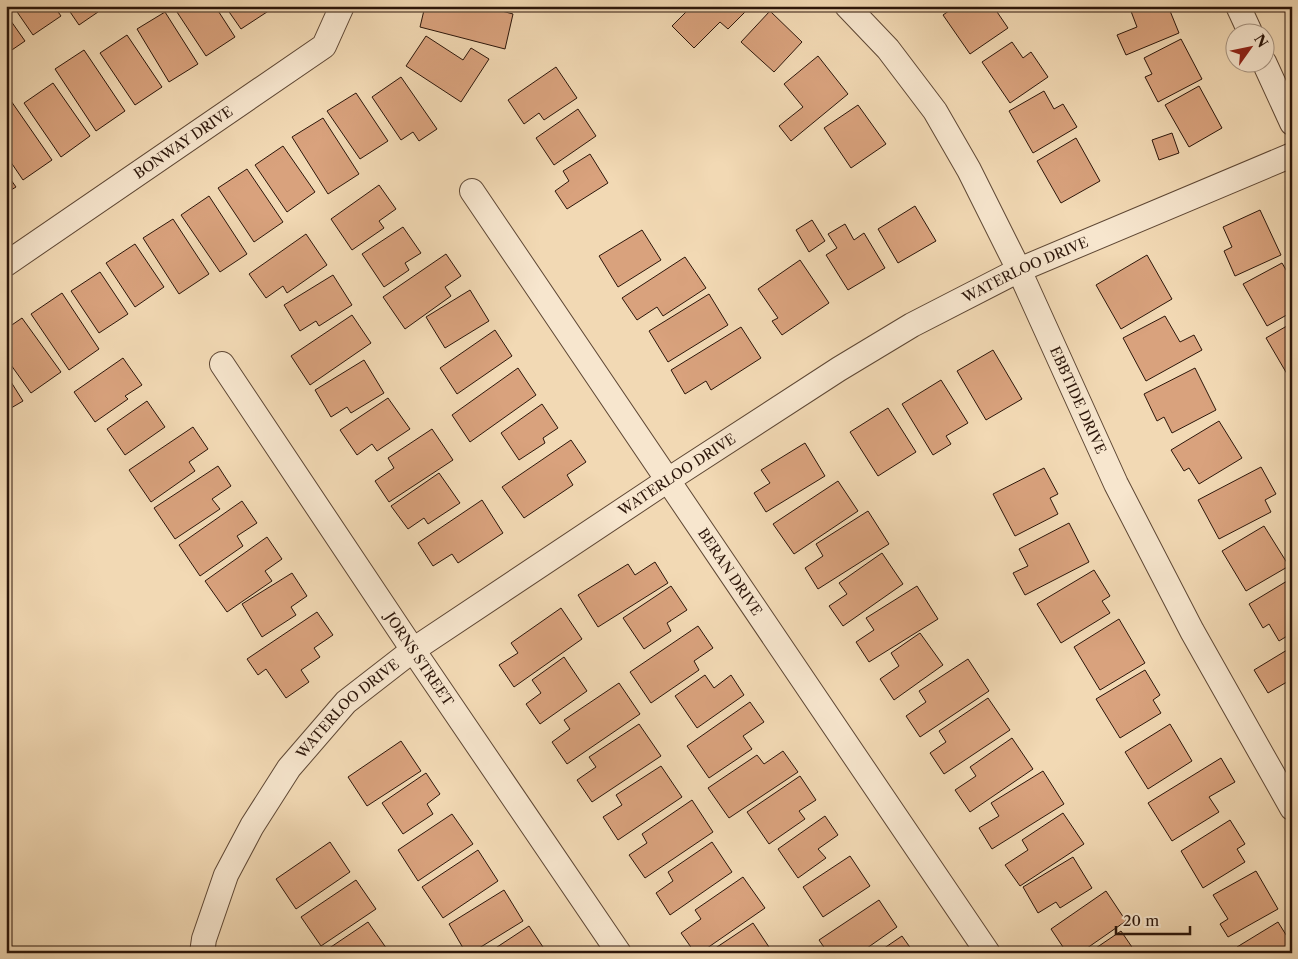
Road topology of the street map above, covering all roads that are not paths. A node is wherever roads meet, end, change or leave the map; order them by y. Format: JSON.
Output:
{"nodes":[{"id":1,"x":342,"y":6,"type":"edge"},
{"id":2,"x":847,"y":6,"type":"edge"},
{"id":3,"x":1238,"y":6,"type":"edge"},
{"id":4,"x":1245,"y":22,"type":"edge"},
{"id":5,"x":1269,"y":72,"type":"edge"},
{"id":6,"x":1292,"y":123,"type":"edge"},
{"id":7,"x":1292,"y":154,"type":"edge"},
{"id":8,"x":472,"y":191,"type":"dead end"},
{"id":9,"x":6,"y":264,"type":"edge"},
{"id":10,"x":1019,"y":270,"type":"junction"},
{"id":11,"x":222,"y":364,"type":"dead end"},
{"id":12,"x":668,"y":480,"type":"junction"},
{"id":13,"x":413,"y":650,"type":"junction"},
{"id":14,"x":1292,"y":808,"type":"edge"},
{"id":15,"x":203,"y":946,"type":"edge"},
{"id":16,"x":223,"y":953,"type":"edge"},
{"id":17,"x":619,"y":953,"type":"edge"},
{"id":18,"x":988,"y":953,"type":"edge"}],
"edges":[{"from":1,"to":9,"type":"street","name":"BONWAY DRIVE"},
{"from":2,"to":10,"type":"street","name":"EBBTIDE DRIVE"},
{"from":3,"to":4,"type":"street"},
{"from":5,"to":6,"type":"street"},
{"from":7,"to":10,"type":"street","name":"WATERLOO DRIVE"},
{"from":8,"to":12,"type":"street","name":"BERAN DRIVE"},
{"from":10,"to":12,"type":"street","name":"WATERLOO DRIVE"},
{"from":10,"to":14,"type":"street","name":"EBBTIDE DRIVE"},
{"from":11,"to":13,"type":"street","name":"JORNS STREET"},
{"from":12,"to":13,"type":"street","name":"WATERLOO DRIVE"},
{"from":12,"to":18,"type":"street","name":"BERAN DRIVE"},
{"from":13,"to":15,"type":"street","name":"WATERLOO DRIVE"},
{"from":13,"to":17,"type":"street","name":"JORNS STREET"},
{"from":15,"to":16,"type":"street"}]}
